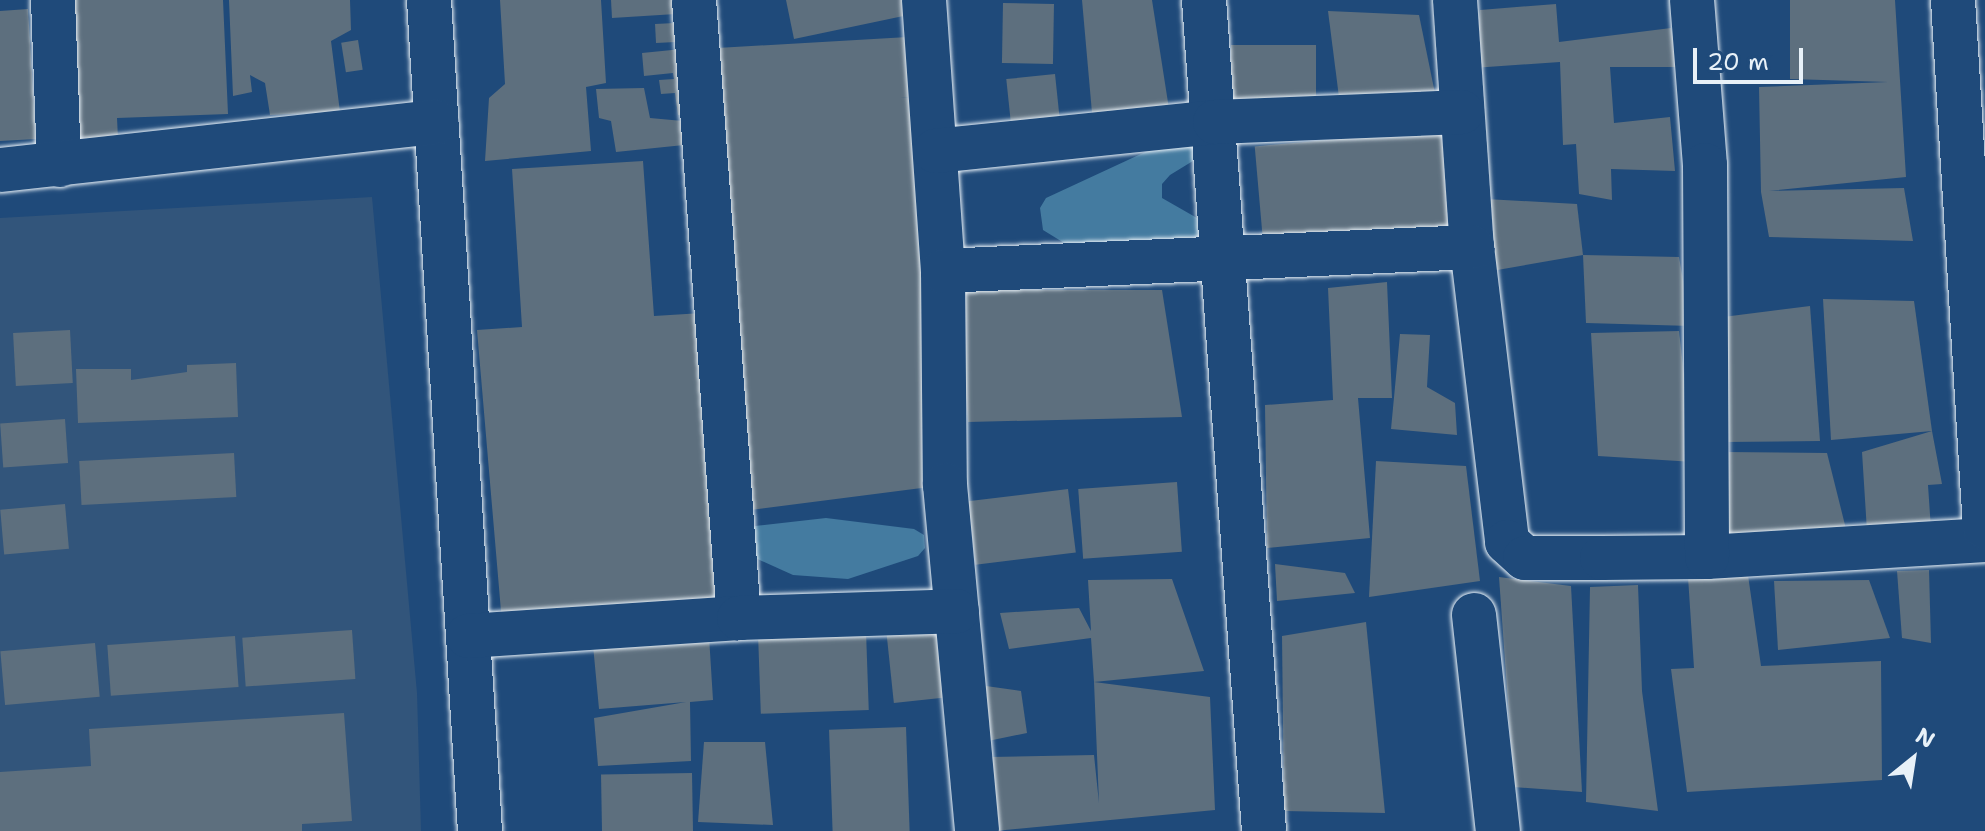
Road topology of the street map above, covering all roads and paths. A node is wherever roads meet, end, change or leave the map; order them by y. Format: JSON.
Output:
{"nodes":[{"id":1,"x":53,"y":0,"type":"edge"},
{"id":2,"x":429,"y":0,"type":"edge"},
{"id":3,"x":694,"y":0,"type":"edge"},
{"id":4,"x":924,"y":0,"type":"edge"},
{"id":5,"x":1204,"y":0,"type":"edge"},
{"id":6,"x":1455,"y":0,"type":"edge"},
{"id":7,"x":1692,"y":0,"type":"edge"},
{"id":8,"x":1953,"y":0,"type":"edge"},
{"id":9,"x":1462,"y":112,"type":"junction"},
{"id":10,"x":436,"y":122,"type":"junction"},
{"id":11,"x":1215,"y":122,"type":"junction"},
{"id":12,"x":935,"y":151,"type":"junction"},
{"id":13,"x":59,"y":165,"type":"junction"},
{"id":14,"x":0,"y":170,"type":"edge"},
{"id":15,"x":1976,"y":228,"type":"edge"},
{"id":16,"x":1472,"y":247,"type":"junction"},
{"id":17,"x":1225,"y":259,"type":"junction"},
{"id":18,"x":943,"y":271,"type":"junction"},
{"id":19,"x":1985,"y":527,"type":"edge"},
{"id":20,"x":1985,"y":540,"type":"edge"},
{"id":21,"x":1707,"y":557,"type":"junction"},
{"id":22,"x":957,"y":611,"type":"junction"},
{"id":23,"x":1474,"y":615,"type":"dead end"},
{"id":24,"x":739,"y":618,"type":"junction"},
{"id":25,"x":468,"y":636,"type":"junction"},
{"id":26,"x":480,"y":831,"type":"edge"},
{"id":27,"x":977,"y":831,"type":"edge"},
{"id":28,"x":1264,"y":831,"type":"edge"},
{"id":29,"x":1498,"y":831,"type":"edge"}],
"edges":[{"from":1,"to":13,"type":"street"},
{"from":2,"to":10,"type":"street"},
{"from":3,"to":24,"type":"street"},
{"from":4,"to":12,"type":"street"},
{"from":5,"to":11,"type":"street"},
{"from":6,"to":9,"type":"street"},
{"from":7,"to":21,"type":"street"},
{"from":8,"to":15,"type":"street"},
{"from":9,"to":11,"type":"street"},
{"from":9,"to":16,"type":"street"},
{"from":10,"to":13,"type":"street"},
{"from":10,"to":25,"type":"street"},
{"from":11,"to":12,"type":"street"},
{"from":11,"to":17,"type":"street"},
{"from":12,"to":18,"type":"street"},
{"from":13,"to":14,"type":"street"},
{"from":15,"to":19,"type":"street"},
{"from":16,"to":17,"type":"street"},
{"from":16,"to":21,"type":"street"},
{"from":17,"to":18,"type":"street"},
{"from":17,"to":28,"type":"street"},
{"from":18,"to":22,"type":"street"},
{"from":20,"to":21,"type":"street"},
{"from":22,"to":24,"type":"street"},
{"from":22,"to":27,"type":"street"},
{"from":23,"to":29,"type":"street"},
{"from":24,"to":25,"type":"street"},
{"from":25,"to":26,"type":"street"}]}
